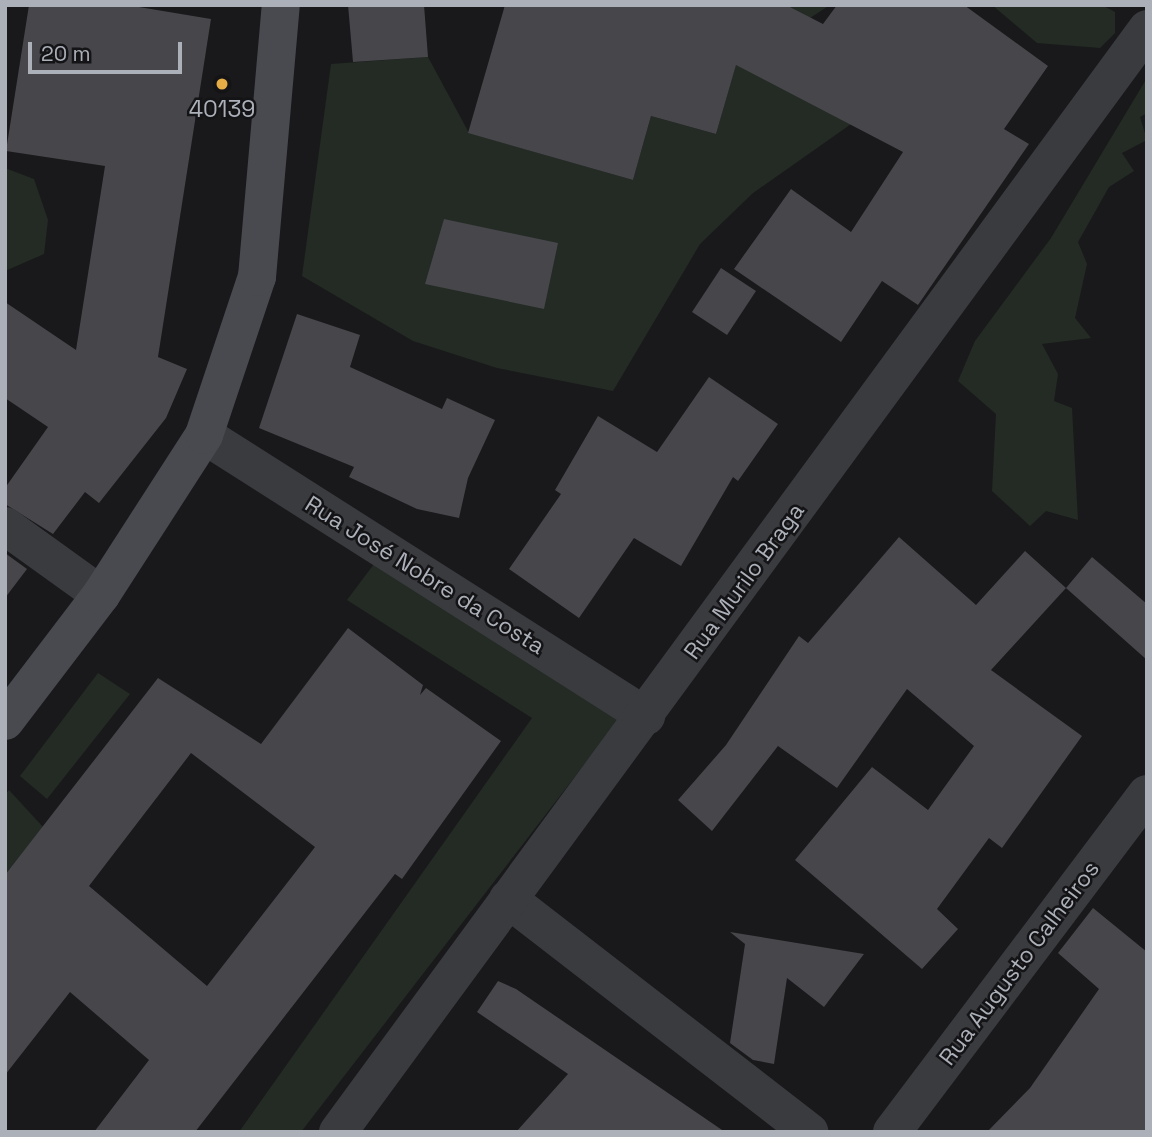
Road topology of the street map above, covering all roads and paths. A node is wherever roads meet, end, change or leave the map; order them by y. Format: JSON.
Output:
{"nodes":[{"id":1,"x":281,"y":5,"type":"edge"},
{"id":2,"x":1147,"y":29,"type":"edge"},
{"id":3,"x":204,"y":435,"type":"junction"},
{"id":4,"x":5,"y":526,"type":"edge"},
{"id":5,"x":101,"y":595,"type":"junction"},
{"id":6,"x":646,"y":716,"type":"junction"},
{"id":7,"x":5,"y":721,"type":"edge"},
{"id":8,"x":1147,"y":794,"type":"edge"},
{"id":9,"x":508,"y":900,"type":"junction"},
{"id":10,"x":338,"y":1132,"type":"edge"},
{"id":11,"x":810,"y":1132,"type":"edge"},
{"id":12,"x":892,"y":1132,"type":"edge"}],
"edges":[{"from":1,"to":3,"type":"main road"},
{"from":2,"to":6,"type":"street","name":"Rua Murilo Braga"},
{"from":3,"to":5,"type":"main road"},
{"from":3,"to":6,"type":"street","name":"Rua José Nobre da Costa"},
{"from":4,"to":5,"type":"street"},
{"from":5,"to":7,"type":"main road"},
{"from":6,"to":9,"type":"street","name":"Rua Murilo Braga"},
{"from":8,"to":12,"type":"street","name":"Rua Augusto Calheiros"},
{"from":9,"to":10,"type":"street","name":"Rua Murilo Braga"},
{"from":9,"to":11,"type":"street"}]}
